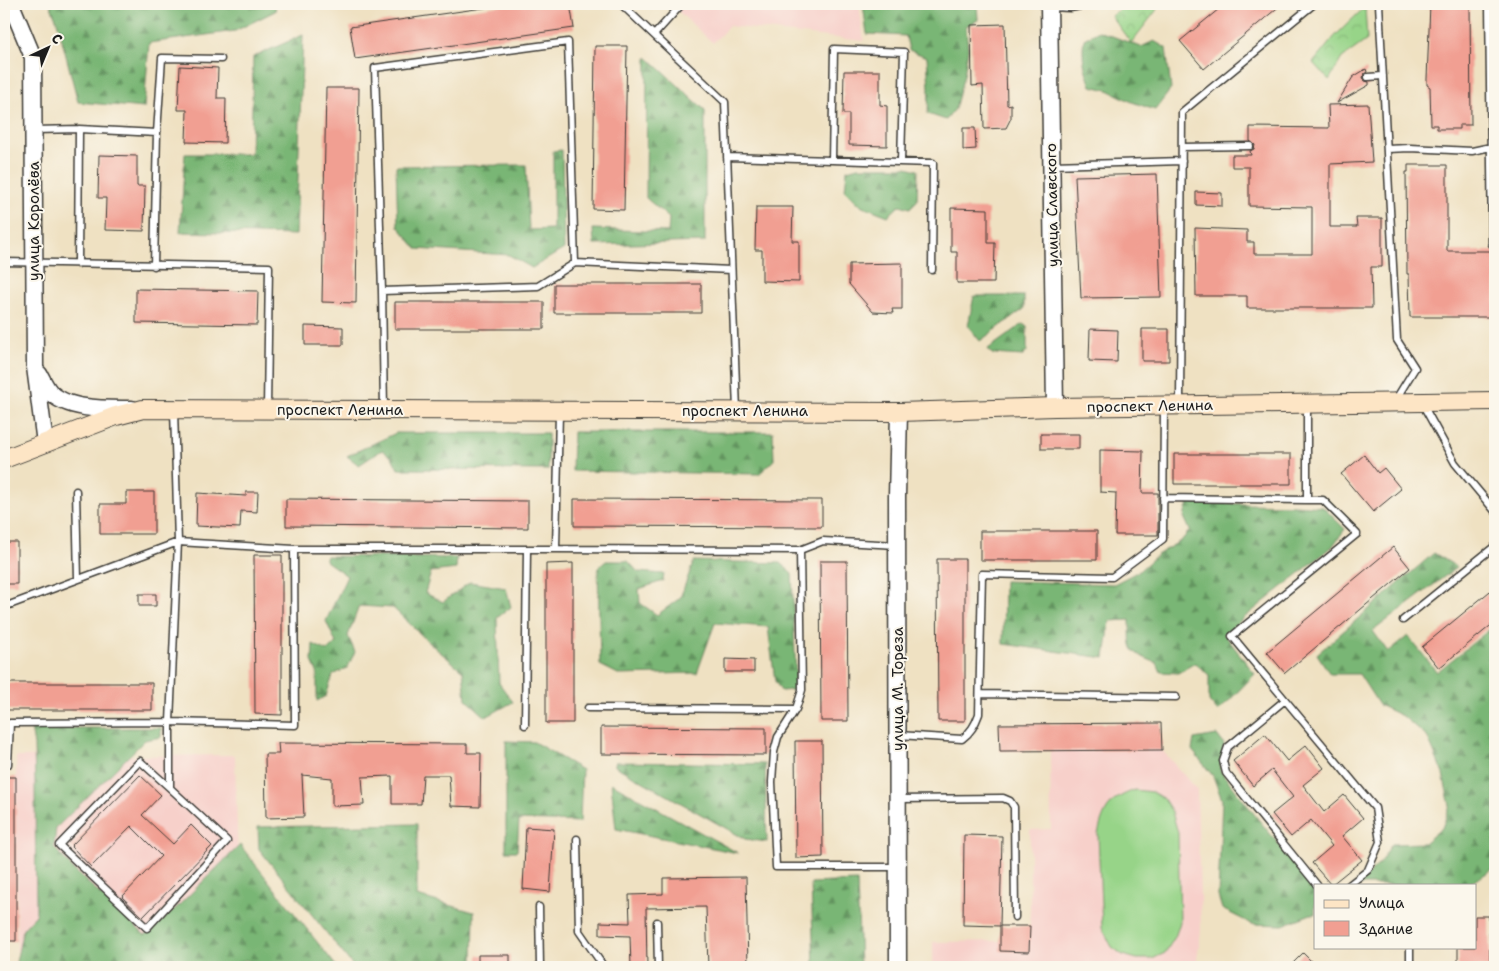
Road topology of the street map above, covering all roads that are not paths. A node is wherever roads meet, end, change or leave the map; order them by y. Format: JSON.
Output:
{"nodes":[{"id":1,"x":621,"y":4,"type":"edge"},
{"id":2,"x":682,"y":4,"type":"edge"},
{"id":3,"x":1092,"y":4,"type":"edge"},
{"id":4,"x":1314,"y":4,"type":"edge"},
{"id":5,"x":1379,"y":4,"type":"edge"},
{"id":6,"x":1489,"y":4,"type":"edge"},
{"id":7,"x":1049,"y":5,"type":"edge"},
{"id":8,"x":12,"y":9,"type":"edge"},
{"id":9,"x":654,"y":35,"type":"junction"},
{"id":10,"x":221,"y":59,"type":"dead end"},
{"id":11,"x":1383,"y":76,"type":"junction"},
{"id":12,"x":1368,"y":77,"type":"dead end"},
{"id":13,"x":79,"y":129,"type":"junction"},
{"id":14,"x":34,"y":130,"type":"junction"},
{"id":15,"x":157,"y":133,"type":"junction"},
{"id":16,"x":1250,"y":146,"type":"dead end"},
{"id":17,"x":1182,"y":147,"type":"junction"},
{"id":18,"x":1490,"y":147,"type":"junction"},
{"id":19,"x":1387,"y":148,"type":"junction"},
{"id":20,"x":727,"y":157,"type":"junction"},
{"id":21,"x":832,"y":160,"type":"junction"},
{"id":22,"x":1182,"y":161,"type":"junction"},
{"id":23,"x":901,"y":162,"type":"junction"},
{"id":24,"x":1051,"y":165,"type":"junction"},
{"id":25,"x":1492,"y":244,"type":"dead end"},
{"id":26,"x":4,"y":262,"type":"edge"},
{"id":27,"x":34,"y":262,"type":"junction"},
{"id":28,"x":78,"y":264,"type":"junction"},
{"id":29,"x":575,"y":264,"type":"junction"},
{"id":30,"x":154,"y":266,"type":"junction"},
{"id":31,"x":731,"y":270,"type":"junction"},
{"id":32,"x":932,"y":270,"type":"dead end"},
{"id":33,"x":382,"y":291,"type":"junction"},
{"id":34,"x":35,"y":368,"type":"junction"},
{"id":35,"x":1495,"y":401,"type":"edge"},
{"id":36,"x":1394,"y":402,"type":"junction"},
{"id":37,"x":1421,"y":402,"type":"junction"},
{"id":38,"x":1307,"y":404,"type":"junction"},
{"id":39,"x":1172,"y":405,"type":"junction"},
{"id":40,"x":1055,"y":407,"type":"junction"},
{"id":41,"x":143,"y":409,"type":"junction"},
{"id":42,"x":174,"y":409,"type":"junction"},
{"id":43,"x":267,"y":410,"type":"junction"},
{"id":44,"x":559,"y":410,"type":"junction"},
{"id":45,"x":737,"y":410,"type":"junction"},
{"id":46,"x":384,"y":411,"type":"junction"},
{"id":47,"x":899,"y":412,"type":"junction"},
{"id":48,"x":45,"y":443,"type":"junction"},
{"id":49,"x":4,"y":458,"type":"edge"},
{"id":50,"x":76,"y":491,"type":"dead end"},
{"id":51,"x":1163,"y":498,"type":"junction"},
{"id":52,"x":1307,"y":500,"type":"junction"},
{"id":53,"x":1495,"y":511,"type":"edge"},
{"id":54,"x":178,"y":542,"type":"junction"},
{"id":55,"x":899,"y":546,"type":"junction"},
{"id":56,"x":1495,"y":546,"type":"edge"},
{"id":57,"x":294,"y":549,"type":"junction"},
{"id":58,"x":527,"y":549,"type":"junction"},
{"id":59,"x":556,"y":549,"type":"junction"},
{"id":60,"x":800,"y":550,"type":"junction"},
{"id":61,"x":78,"y":579,"type":"junction"},
{"id":62,"x":4,"y":607,"type":"edge"},
{"id":63,"x":1403,"y":620,"type":"dead end"},
{"id":64,"x":980,"y":694,"type":"junction"},
{"id":65,"x":1176,"y":697,"type":"dead end"},
{"id":66,"x":1285,"y":700,"type":"junction"},
{"id":67,"x":588,"y":708,"type":"dead end"},
{"id":68,"x":796,"y":709,"type":"junction"},
{"id":69,"x":170,"y":722,"type":"junction"},
{"id":70,"x":525,"y":725,"type":"dead end"},
{"id":71,"x":898,"y":735,"type":"junction"},
{"id":72,"x":4,"y":764,"type":"edge"},
{"id":73,"x":170,"y":788,"type":"junction"},
{"id":74,"x":898,"y":798,"type":"junction"},
{"id":75,"x":578,"y":839,"type":"dead end"},
{"id":76,"x":898,"y":867,"type":"junction"},
{"id":77,"x":1316,"y":884,"type":"edge"},
{"id":78,"x":1350,"y":884,"type":"edge"},
{"id":79,"x":539,"y":907,"type":"dead end"},
{"id":80,"x":1015,"y":918,"type":"dead end"},
{"id":81,"x":657,"y":922,"type":"dead end"},
{"id":82,"x":1410,"y":948,"type":"edge"},
{"id":83,"x":540,"y":967,"type":"edge"},
{"id":84,"x":604,"y":967,"type":"edge"},
{"id":85,"x":658,"y":967,"type":"edge"},
{"id":86,"x":898,"y":967,"type":"edge"},
{"id":87,"x":1410,"y":967,"type":"edge"}],
"edges":[{"from":1,"to":9,"type":"lane"},
{"from":2,"to":9,"type":"lane"},
{"from":3,"to":7,"type":"lane"},
{"from":4,"to":17,"type":"lane"},
{"from":5,"to":11,"type":"lane"},
{"from":6,"to":18,"type":"lane"},
{"from":7,"to":24,"type":"street","name":"улица Славского"},
{"from":8,"to":14,"type":"street","name":"улица Королёва"},
{"from":9,"to":20,"type":"lane"},
{"from":10,"to":15,"type":"lane"},
{"from":11,"to":12,"type":"lane"},
{"from":11,"to":19,"type":"lane"},
{"from":13,"to":14,"type":"lane"},
{"from":13,"to":15,"type":"lane"},
{"from":13,"to":28,"type":"lane"},
{"from":14,"to":27,"type":"street","name":"улица Королёва"},
{"from":15,"to":30,"type":"lane"},
{"from":16,"to":17,"type":"lane"},
{"from":17,"to":22,"type":"lane"},
{"from":18,"to":19,"type":"lane"},
{"from":18,"to":25,"type":"lane"},
{"from":19,"to":36,"type":"lane"},
{"from":20,"to":21,"type":"lane"},
{"from":20,"to":31,"type":"lane"},
{"from":21,"to":23,"type":"lane"},
{"from":21,"to":23,"type":"lane"},
{"from":22,"to":24,"type":"lane"},
{"from":22,"to":39,"type":"lane"},
{"from":23,"to":32,"type":"lane"},
{"from":24,"to":40,"type":"street","name":"улица Славского"},
{"from":26,"to":27,"type":"lane"},
{"from":27,"to":28,"type":"lane"},
{"from":27,"to":34,"type":"street","name":"улица Королёва"},
{"from":28,"to":30,"type":"lane"},
{"from":29,"to":31,"type":"lane"},
{"from":29,"to":33,"type":"lane"},
{"from":29,"to":33,"type":"lane"},
{"from":30,"to":43,"type":"lane"},
{"from":31,"to":45,"type":"lane"},
{"from":33,"to":46,"type":"lane"},
{"from":34,"to":41,"type":"street"},
{"from":34,"to":48,"type":"street","name":"улица Королёва"},
{"from":35,"to":37,"type":"main road","name":"проспект Ленина"},
{"from":36,"to":37,"type":"main road","name":"проспект Ленина"},
{"from":36,"to":38,"type":"main road","name":"проспект Ленина"},
{"from":37,"to":53,"type":"lane"},
{"from":38,"to":39,"type":"main road","name":"проспект Ленина"},
{"from":38,"to":52,"type":"lane"},
{"from":39,"to":40,"type":"main road","name":"проспект Ленина"},
{"from":39,"to":51,"type":"lane"},
{"from":40,"to":47,"type":"main road","name":"проспект Ленина"},
{"from":41,"to":42,"type":"main road","name":"проспект Ленина"},
{"from":41,"to":48,"type":"main road","name":"проспект Ленина"},
{"from":42,"to":43,"type":"main road","name":"проспект Ленина"},
{"from":42,"to":54,"type":"lane"},
{"from":43,"to":46,"type":"main road","name":"проспект Ленина"},
{"from":44,"to":45,"type":"main road","name":"проспект Ленина"},
{"from":44,"to":46,"type":"main road","name":"проспект Ленина"},
{"from":44,"to":59,"type":"lane"},
{"from":45,"to":47,"type":"main road","name":"проспект Ленина"},
{"from":47,"to":55,"type":"street","name":"улица М. Тореза"},
{"from":48,"to":49,"type":"main road","name":"проспект Ленина"},
{"from":50,"to":61,"type":"lane"},
{"from":51,"to":52,"type":"lane"},
{"from":51,"to":64,"type":"lane"},
{"from":52,"to":66,"type":"lane"},
{"from":54,"to":57,"type":"lane"},
{"from":54,"to":61,"type":"lane"},
{"from":54,"to":69,"type":"lane"},
{"from":55,"to":60,"type":"lane"},
{"from":55,"to":71,"type":"street","name":"улица М. Тореза"},
{"from":56,"to":63,"type":"lane"},
{"from":57,"to":58,"type":"lane"},
{"from":57,"to":69,"type":"lane"},
{"from":58,"to":59,"type":"lane"},
{"from":58,"to":70,"type":"lane"},
{"from":59,"to":60,"type":"lane"},
{"from":60,"to":68,"type":"lane"},
{"from":61,"to":62,"type":"lane"},
{"from":64,"to":65,"type":"lane"},
{"from":64,"to":71,"type":"lane"},
{"from":66,"to":77,"type":"lane"},
{"from":66,"to":78,"type":"lane"},
{"from":67,"to":68,"type":"lane"},
{"from":68,"to":76,"type":"lane"},
{"from":69,"to":72,"type":"lane"},
{"from":69,"to":73,"type":"lane"},
{"from":71,"to":74,"type":"street","name":"улица М. Тореза"},
{"from":73,"to":73,"type":"lane"},
{"from":74,"to":76,"type":"street","name":"улица М. Тореза"},
{"from":74,"to":80,"type":"lane"},
{"from":75,"to":84,"type":"lane"},
{"from":76,"to":86,"type":"street","name":"улица М. Тореза"},
{"from":79,"to":83,"type":"lane"},
{"from":81,"to":85,"type":"lane"},
{"from":82,"to":87,"type":"lane"}]}
